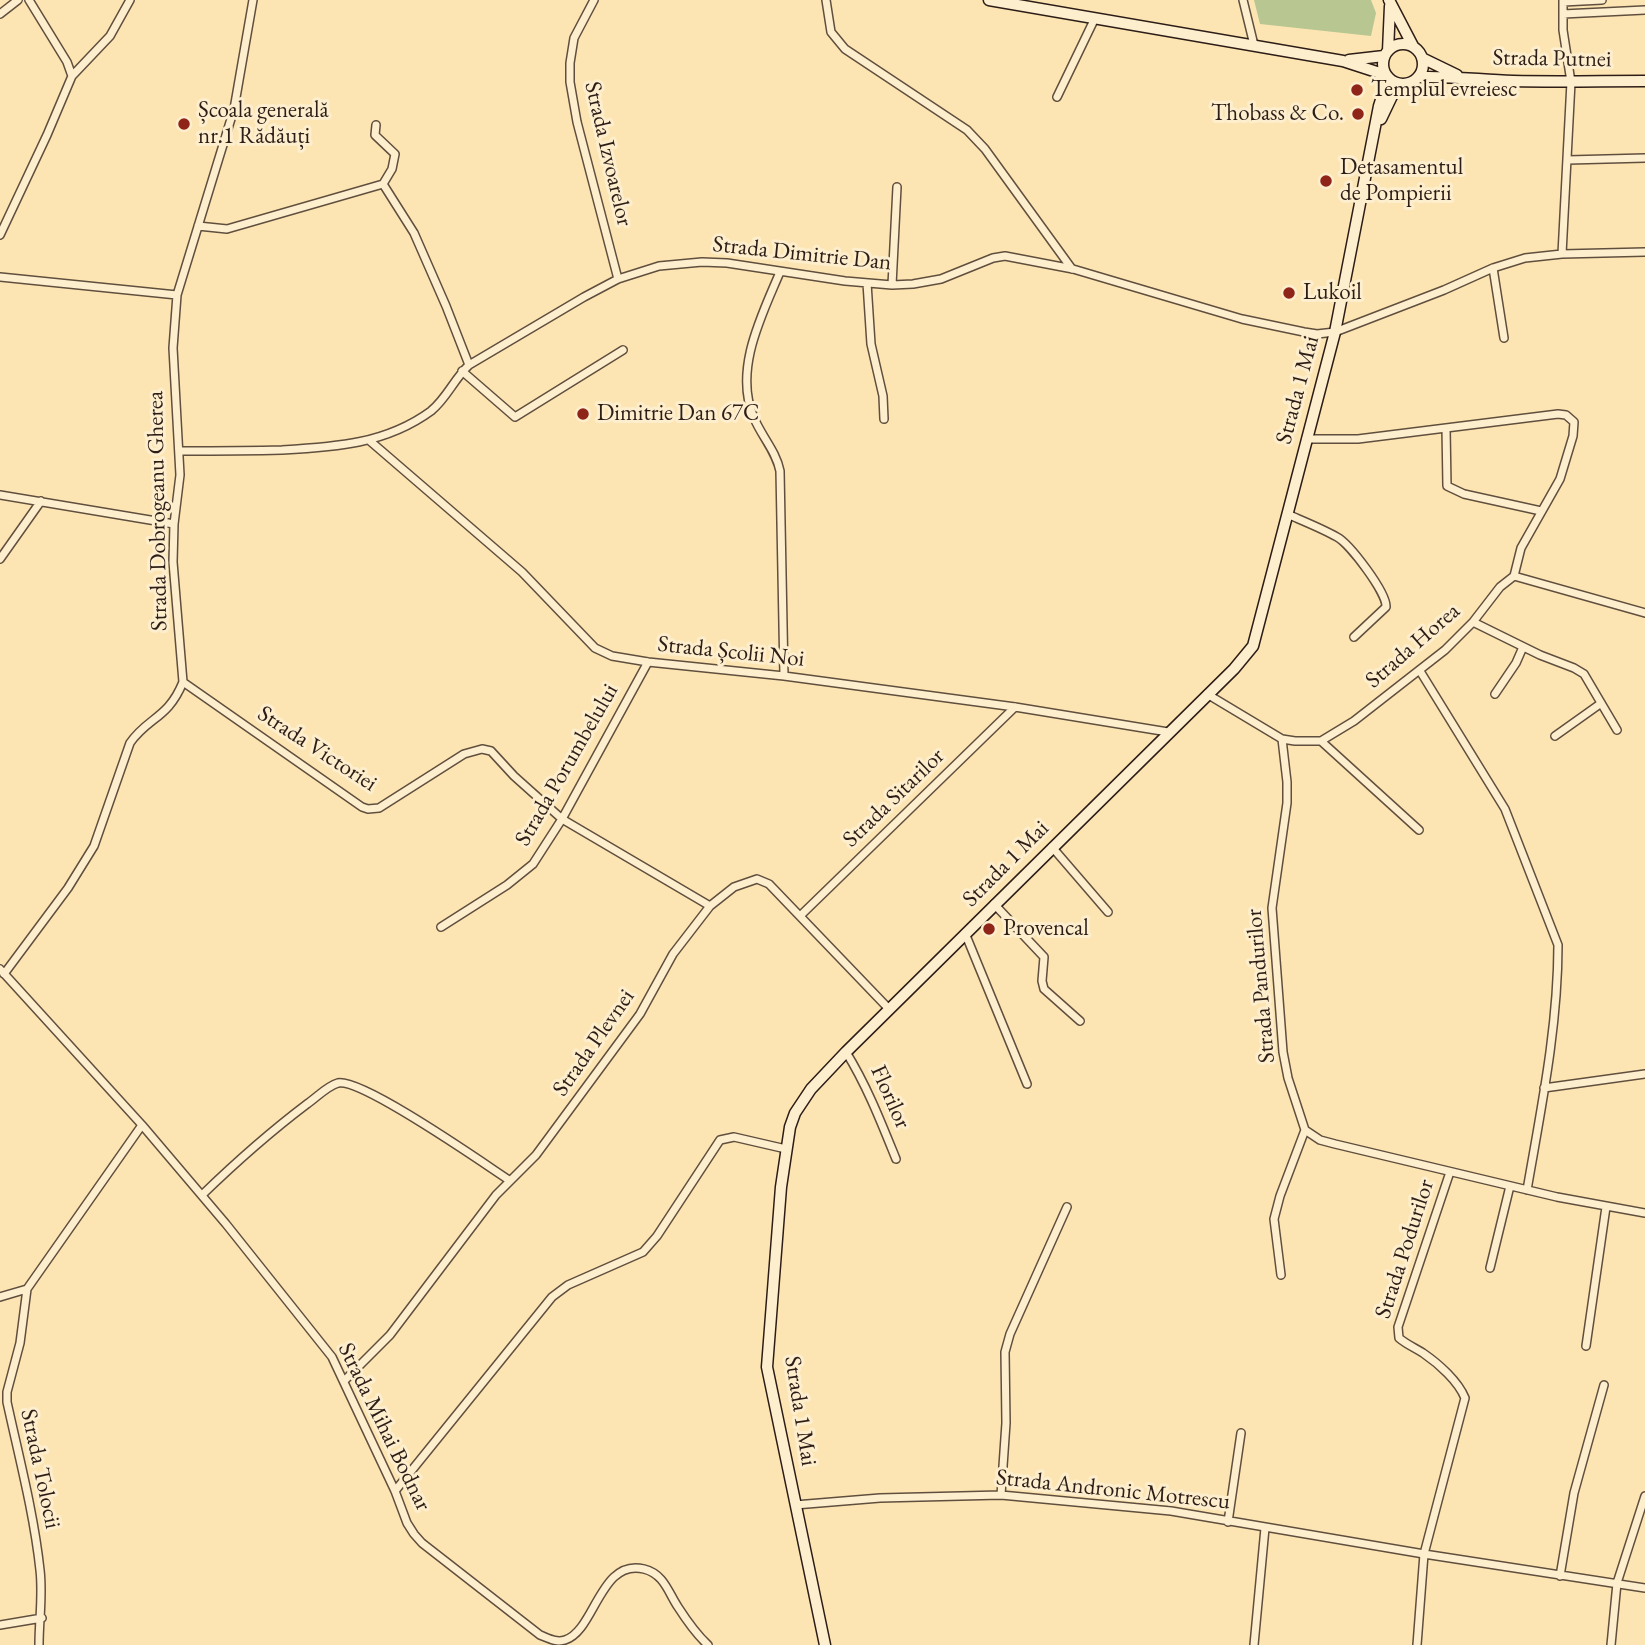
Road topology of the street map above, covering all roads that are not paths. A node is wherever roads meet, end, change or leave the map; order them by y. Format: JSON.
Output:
{"nodes":[{"id":1,"x":18,"y":0,"type":"edge"},
{"id":2,"x":29,"y":0,"type":"edge"},
{"id":3,"x":131,"y":0,"type":"edge"},
{"id":4,"x":253,"y":0,"type":"edge"},
{"id":5,"x":594,"y":0,"type":"edge"},
{"id":6,"x":826,"y":0,"type":"edge"},
{"id":7,"x":989,"y":0,"type":"edge"},
{"id":8,"x":1243,"y":0,"type":"edge"},
{"id":9,"x":1602,"y":0,"type":"edge"},
{"id":10,"x":1563,"y":1,"type":"edge"},
{"id":11,"x":1389,"y":2,"type":"edge"},
{"id":12,"x":1049,"y":5,"type":"edge"},
{"id":13,"x":1645,"y":10,"type":"edge"},
{"id":14,"x":0,"y":14,"type":"edge"},
{"id":15,"x":1563,"y":14,"type":"junction"},
{"id":16,"x":1095,"y":18,"type":"junction"},
{"id":17,"x":1254,"y":45,"type":"junction"},
{"id":18,"x":1413,"y":46,"type":"junction"},
{"id":19,"x":1386,"y":54,"type":"junction"},
{"id":20,"x":1423,"y":59,"type":"junction"},
{"id":21,"x":1343,"y":61,"type":"junction"},
{"id":22,"x":72,"y":76,"type":"junction"},
{"id":23,"x":1420,"y":76,"type":"junction"},
{"id":24,"x":1459,"y":76,"type":"junction"},
{"id":25,"x":1387,"y":77,"type":"junction"},
{"id":26,"x":1645,"y":81,"type":"edge"},
{"id":27,"x":1572,"y":82,"type":"junction"},
{"id":28,"x":1403,"y":85,"type":"junction"},
{"id":29,"x":1057,"y":97,"type":"dead end"},
{"id":30,"x":1377,"y":124,"type":"junction"},
{"id":31,"x":376,"y":125,"type":"dead end"},
{"id":32,"x":1645,"y":158,"type":"edge"},
{"id":33,"x":1568,"y":160,"type":"junction"},
{"id":34,"x":383,"y":184,"type":"junction"},
{"id":35,"x":897,"y":187,"type":"dead end"},
{"id":36,"x":198,"y":226,"type":"junction"},
{"id":37,"x":0,"y":235,"type":"edge"},
{"id":38,"x":1645,"y":253,"type":"edge"},
{"id":39,"x":1562,"y":254,"type":"junction"},
{"id":40,"x":1493,"y":268,"type":"junction"},
{"id":41,"x":1073,"y":269,"type":"junction"},
{"id":42,"x":780,"y":272,"type":"junction"},
{"id":43,"x":0,"y":277,"type":"edge"},
{"id":44,"x":618,"y":279,"type":"junction"},
{"id":45,"x":867,"y":283,"type":"junction"},
{"id":46,"x":892,"y":285,"type":"junction"},
{"id":47,"x":177,"y":295,"type":"junction"},
{"id":48,"x":1335,"y":332,"type":"junction"},
{"id":49,"x":1504,"y":338,"type":"dead end"},
{"id":50,"x":623,"y":350,"type":"dead end"},
{"id":51,"x":466,"y":368,"type":"junction"},
{"id":52,"x":884,"y":419,"type":"dead end"},
{"id":53,"x":1446,"y":428,"type":"junction"},
{"id":54,"x":1306,"y":439,"type":"junction"},
{"id":55,"x":370,"y":441,"type":"junction"},
{"id":56,"x":179,"y":451,"type":"junction"},
{"id":57,"x":0,"y":495,"type":"edge"},
{"id":58,"x":41,"y":502,"type":"junction"},
{"id":59,"x":1541,"y":511,"type":"junction"},
{"id":60,"x":1287,"y":514,"type":"junction"},
{"id":61,"x":174,"y":524,"type":"junction"},
{"id":62,"x":0,"y":559,"type":"edge"},
{"id":63,"x":1514,"y":576,"type":"junction"},
{"id":64,"x":1645,"y":613,"type":"edge"},
{"id":65,"x":1473,"y":622,"type":"junction"},
{"id":66,"x":1354,"y":637,"type":"dead end"},
{"id":67,"x":1523,"y":647,"type":"junction"},
{"id":68,"x":648,"y":662,"type":"junction"},
{"id":69,"x":1420,"y":671,"type":"junction"},
{"id":70,"x":784,"y":676,"type":"junction"},
{"id":71,"x":183,"y":682,"type":"junction"},
{"id":72,"x":1208,"y":694,"type":"junction"},
{"id":73,"x":1495,"y":694,"type":"dead end"},
{"id":74,"x":1600,"y":705,"type":"junction"},
{"id":75,"x":1015,"y":707,"type":"junction"},
{"id":76,"x":1617,"y":730,"type":"dead end"},
{"id":77,"x":1168,"y":732,"type":"junction"},
{"id":78,"x":1555,"y":736,"type":"dead end"},
{"id":79,"x":1282,"y":739,"type":"junction"},
{"id":80,"x":1321,"y":741,"type":"junction"},
{"id":81,"x":562,"y":818,"type":"junction"},
{"id":82,"x":1419,"y":830,"type":"dead end"},
{"id":83,"x":1052,"y":847,"type":"junction"},
{"id":84,"x":995,"y":904,"type":"junction"},
{"id":85,"x":710,"y":906,"type":"junction"},
{"id":86,"x":1108,"y":912,"type":"dead end"},
{"id":87,"x":800,"y":916,"type":"junction"},
{"id":88,"x":442,"y":927,"type":"dead end"},
{"id":89,"x":965,"y":933,"type":"junction"},
{"id":90,"x":2,"y":971,"type":"edge"},
{"id":91,"x":889,"y":1009,"type":"junction"},
{"id":92,"x":1080,"y":1021,"type":"dead end"},
{"id":93,"x":846,"y":1052,"type":"junction"},
{"id":94,"x":1645,"y":1074,"type":"edge"},
{"id":95,"x":1027,"y":1084,"type":"dead end"},
{"id":96,"x":1545,"y":1088,"type":"junction"},
{"id":97,"x":142,"y":1125,"type":"junction"},
{"id":98,"x":1305,"y":1130,"type":"junction"},
{"id":99,"x":786,"y":1149,"type":"junction"},
{"id":100,"x":896,"y":1159,"type":"dead end"},
{"id":101,"x":1450,"y":1172,"type":"junction"},
{"id":102,"x":509,"y":1180,"type":"junction"},
{"id":103,"x":1510,"y":1186,"type":"junction"},
{"id":104,"x":1527,"y":1190,"type":"junction"},
{"id":105,"x":202,"y":1195,"type":"junction"},
{"id":106,"x":1067,"y":1207,"type":"dead end"},
{"id":107,"x":1606,"y":1207,"type":"junction"},
{"id":108,"x":1645,"y":1213,"type":"edge"},
{"id":109,"x":1490,"y":1268,"type":"dead end"},
{"id":110,"x":1282,"y":1275,"type":"dead end"},
{"id":111,"x":0,"y":1288,"type":"edge"},
{"id":112,"x":27,"y":1289,"type":"junction"},
{"id":113,"x":4,"y":1295,"type":"edge"},
{"id":114,"x":1586,"y":1346,"type":"dead end"},
{"id":115,"x":345,"y":1380,"type":"junction"},
{"id":116,"x":1604,"y":1385,"type":"dead end"},
{"id":117,"x":1241,"y":1433,"type":"dead end"},
{"id":118,"x":395,"y":1491,"type":"junction"},
{"id":119,"x":1001,"y":1495,"type":"junction"},
{"id":120,"x":1645,"y":1496,"type":"edge"},
{"id":121,"x":795,"y":1505,"type":"junction"},
{"id":122,"x":1228,"y":1521,"type":"junction"},
{"id":123,"x":1265,"y":1528,"type":"junction"},
{"id":124,"x":1424,"y":1554,"type":"junction"},
{"id":125,"x":1560,"y":1576,"type":"junction"},
{"id":126,"x":1617,"y":1583,"type":"junction"},
{"id":127,"x":1645,"y":1588,"type":"edge"},
{"id":128,"x":42,"y":1618,"type":"junction"},
{"id":129,"x":0,"y":1625,"type":"edge"},
{"id":130,"x":39,"y":1645,"type":"edge"},
{"id":131,"x":708,"y":1645,"type":"edge"},
{"id":132,"x":824,"y":1645,"type":"edge"},
{"id":133,"x":1254,"y":1645,"type":"edge"},
{"id":134,"x":1417,"y":1645,"type":"edge"},
{"id":135,"x":1611,"y":1645,"type":"edge"}],
"edges":[{"from":1,"to":14,"type":"street"},
{"from":2,"to":22,"type":"street"},
{"from":3,"to":22,"type":"street"},
{"from":4,"to":36,"type":"street","name":"Strada Dobrogeanu Gherea"},
{"from":5,"to":44,"type":"street","name":"Strada Izvoarelor"},
{"from":6,"to":41,"type":"street"},
{"from":7,"to":12,"type":"main road"},
{"from":8,"to":17,"type":"street"},
{"from":9,"to":10,"type":"street"},
{"from":10,"to":15,"type":"street"},
{"from":11,"to":18,"type":"main road"},
{"from":11,"to":19,"type":"main road"},
{"from":12,"to":16,"type":"main road"},
{"from":13,"to":15,"type":"street"},
{"from":15,"to":27,"type":"street"},
{"from":16,"to":17,"type":"main road"},
{"from":16,"to":29,"type":"street"},
{"from":17,"to":21,"type":"main road"},
{"from":18,"to":19,"type":"main road"},
{"from":18,"to":20,"type":"main road"},
{"from":19,"to":21,"type":"main road"},
{"from":19,"to":25,"type":"main road"},
{"from":20,"to":23,"type":"main road"},
{"from":20,"to":24,"type":"main road","name":"Strada Putnei"},
{"from":21,"to":25,"type":"main road"},
{"from":22,"to":37,"type":"street"},
{"from":23,"to":24,"type":"main road","name":"Strada Putnei"},
{"from":23,"to":28,"type":"main road"},
{"from":24,"to":27,"type":"main road","name":"Strada Putnei"},
{"from":25,"to":28,"type":"main road"},
{"from":25,"to":30,"type":"main road","name":"Strada 1 Mai"},
{"from":26,"to":27,"type":"main road","name":"Strada Putnei"},
{"from":27,"to":33,"type":"street"},
{"from":28,"to":30,"type":"main road","name":"Strada 1 Mai"},
{"from":30,"to":48,"type":"main road","name":"Strada 1 Mai"},
{"from":31,"to":34,"type":"street"},
{"from":32,"to":33,"type":"street"},
{"from":33,"to":39,"type":"street"},
{"from":34,"to":36,"type":"street"},
{"from":34,"to":51,"type":"street"},
{"from":35,"to":46,"type":"street"},
{"from":36,"to":47,"type":"street","name":"Strada Dobrogeanu Gherea"},
{"from":38,"to":39,"type":"street"},
{"from":39,"to":40,"type":"street"},
{"from":40,"to":48,"type":"street"},
{"from":40,"to":49,"type":"street"},
{"from":41,"to":46,"type":"street","name":"Strada Dimitrie Dan"},
{"from":41,"to":48,"type":"street","name":"Strada Dimitrie Dan"},
{"from":42,"to":44,"type":"street","name":"Strada Dimitrie Dan"},
{"from":42,"to":45,"type":"street","name":"Strada Dimitrie Dan"},
{"from":42,"to":70,"type":"street"},
{"from":43,"to":47,"type":"street"},
{"from":44,"to":51,"type":"street","name":"Strada Dimitrie Dan"},
{"from":45,"to":46,"type":"street","name":"Strada Dimitrie Dan"},
{"from":45,"to":52,"type":"street"},
{"from":47,"to":56,"type":"street","name":"Strada Dobrogeanu Gherea"},
{"from":48,"to":54,"type":"main road","name":"Strada 1 Mai"},
{"from":50,"to":51,"type":"street"},
{"from":51,"to":55,"type":"street","name":"Strada Dimitrie Dan"},
{"from":53,"to":54,"type":"street"},
{"from":53,"to":59,"type":"street"},
{"from":53,"to":59,"type":"street"},
{"from":54,"to":60,"type":"main road","name":"Strada 1 Mai"},
{"from":55,"to":56,"type":"street","name":"Strada Dimitrie Dan"},
{"from":55,"to":68,"type":"street","name":"Strada Școlii Noi"},
{"from":56,"to":61,"type":"street","name":"Strada Dobrogeanu Gherea"},
{"from":57,"to":58,"type":"street"},
{"from":58,"to":61,"type":"street"},
{"from":58,"to":62,"type":"street"},
{"from":59,"to":63,"type":"street"},
{"from":60,"to":66,"type":"street"},
{"from":60,"to":72,"type":"main road","name":"Strada 1 Mai"},
{"from":61,"to":71,"type":"street","name":"Strada Dobrogeanu Gherea"},
{"from":63,"to":64,"type":"street"},
{"from":63,"to":65,"type":"street","name":"Strada Horea"},
{"from":65,"to":67,"type":"street"},
{"from":65,"to":69,"type":"street","name":"Strada Horea"},
{"from":67,"to":73,"type":"street"},
{"from":67,"to":74,"type":"street"},
{"from":68,"to":70,"type":"street","name":"Strada Școlii Noi"},
{"from":68,"to":81,"type":"street","name":"Strada Porumbelului"},
{"from":69,"to":80,"type":"street","name":"Strada Horea"},
{"from":69,"to":96,"type":"street"},
{"from":70,"to":75,"type":"street","name":"Strada Școlii Noi"},
{"from":71,"to":81,"type":"street","name":"Strada Victoriei"},
{"from":71,"to":90,"type":"street"},
{"from":72,"to":77,"type":"main road","name":"Strada 1 Mai"},
{"from":72,"to":79,"type":"street"},
{"from":74,"to":76,"type":"street"},
{"from":74,"to":78,"type":"street"},
{"from":75,"to":77,"type":"street","name":"Strada Școlii Noi"},
{"from":75,"to":87,"type":"street","name":"Strada Sitarilor"},
{"from":77,"to":83,"type":"main road","name":"Strada 1 Mai"},
{"from":79,"to":80,"type":"street"},
{"from":79,"to":98,"type":"street","name":"Strada Pandurilor"},
{"from":80,"to":82,"type":"street"},
{"from":81,"to":85,"type":"street","name":"Strada Victoriei"},
{"from":81,"to":88,"type":"street","name":"Strada Porumbelului"},
{"from":83,"to":84,"type":"main road","name":"Strada 1 Mai"},
{"from":83,"to":86,"type":"street"},
{"from":84,"to":89,"type":"main road","name":"Strada 1 Mai"},
{"from":84,"to":92,"type":"street"},
{"from":85,"to":87,"type":"street","name":"Strada Plevnei"},
{"from":85,"to":102,"type":"street","name":"Strada Plevnei"},
{"from":87,"to":91,"type":"street","name":"Strada Plevnei"},
{"from":89,"to":91,"type":"main road","name":"Strada 1 Mai"},
{"from":89,"to":95,"type":"street"},
{"from":90,"to":97,"type":"street","name":"Strada Mihai Bodnar"},
{"from":91,"to":93,"type":"main road","name":"Strada 1 Mai"},
{"from":93,"to":99,"type":"main road","name":"Strada 1 Mai"},
{"from":93,"to":100,"type":"street","name":"Florilor"},
{"from":94,"to":96,"type":"street"},
{"from":96,"to":104,"type":"street"},
{"from":97,"to":105,"type":"street","name":"Strada Mihai Bodnar"},
{"from":97,"to":112,"type":"street","name":"Strada Tolocii"},
{"from":98,"to":101,"type":"street"},
{"from":98,"to":110,"type":"street"},
{"from":99,"to":118,"type":"street"},
{"from":99,"to":121,"type":"main road","name":"Strada 1 Mai"},
{"from":101,"to":103,"type":"street"},
{"from":101,"to":124,"type":"street","name":"Strada Podurilor"},
{"from":102,"to":105,"type":"street"},
{"from":102,"to":115,"type":"street","name":"Strada Plevnei"},
{"from":103,"to":104,"type":"street"},
{"from":103,"to":109,"type":"street"},
{"from":104,"to":107,"type":"street"},
{"from":105,"to":115,"type":"street","name":"Strada Mihai Bodnar"},
{"from":106,"to":119,"type":"street"},
{"from":107,"to":108,"type":"street"},
{"from":107,"to":114,"type":"street"},
{"from":111,"to":113,"type":"street"},
{"from":112,"to":113,"type":"street"},
{"from":112,"to":128,"type":"street","name":"Strada Tolocii"},
{"from":115,"to":118,"type":"street","name":"Strada Mihai Bodnar"},
{"from":116,"to":125,"type":"street"},
{"from":117,"to":122,"type":"street"},
{"from":118,"to":131,"type":"street","name":"Strada Mihai Bodnar"},
{"from":119,"to":121,"type":"street","name":"Strada Andronic Motrescu"},
{"from":119,"to":122,"type":"street","name":"Strada Andronic Motrescu"},
{"from":120,"to":126,"type":"street"},
{"from":121,"to":132,"type":"main road","name":"Strada 1 Mai"},
{"from":122,"to":123,"type":"street","name":"Strada Andronic Motrescu"},
{"from":123,"to":124,"type":"street","name":"Strada Andronic Motrescu"},
{"from":123,"to":133,"type":"street"},
{"from":124,"to":125,"type":"street","name":"Strada Andronic Motrescu"},
{"from":124,"to":134,"type":"street"},
{"from":125,"to":126,"type":"street","name":"Strada Andronic Motrescu"},
{"from":126,"to":127,"type":"street","name":"Strada Andronic Motrescu"},
{"from":126,"to":135,"type":"street"},
{"from":128,"to":129,"type":"street"},
{"from":128,"to":130,"type":"street","name":"Strada Tolocii"}]}
